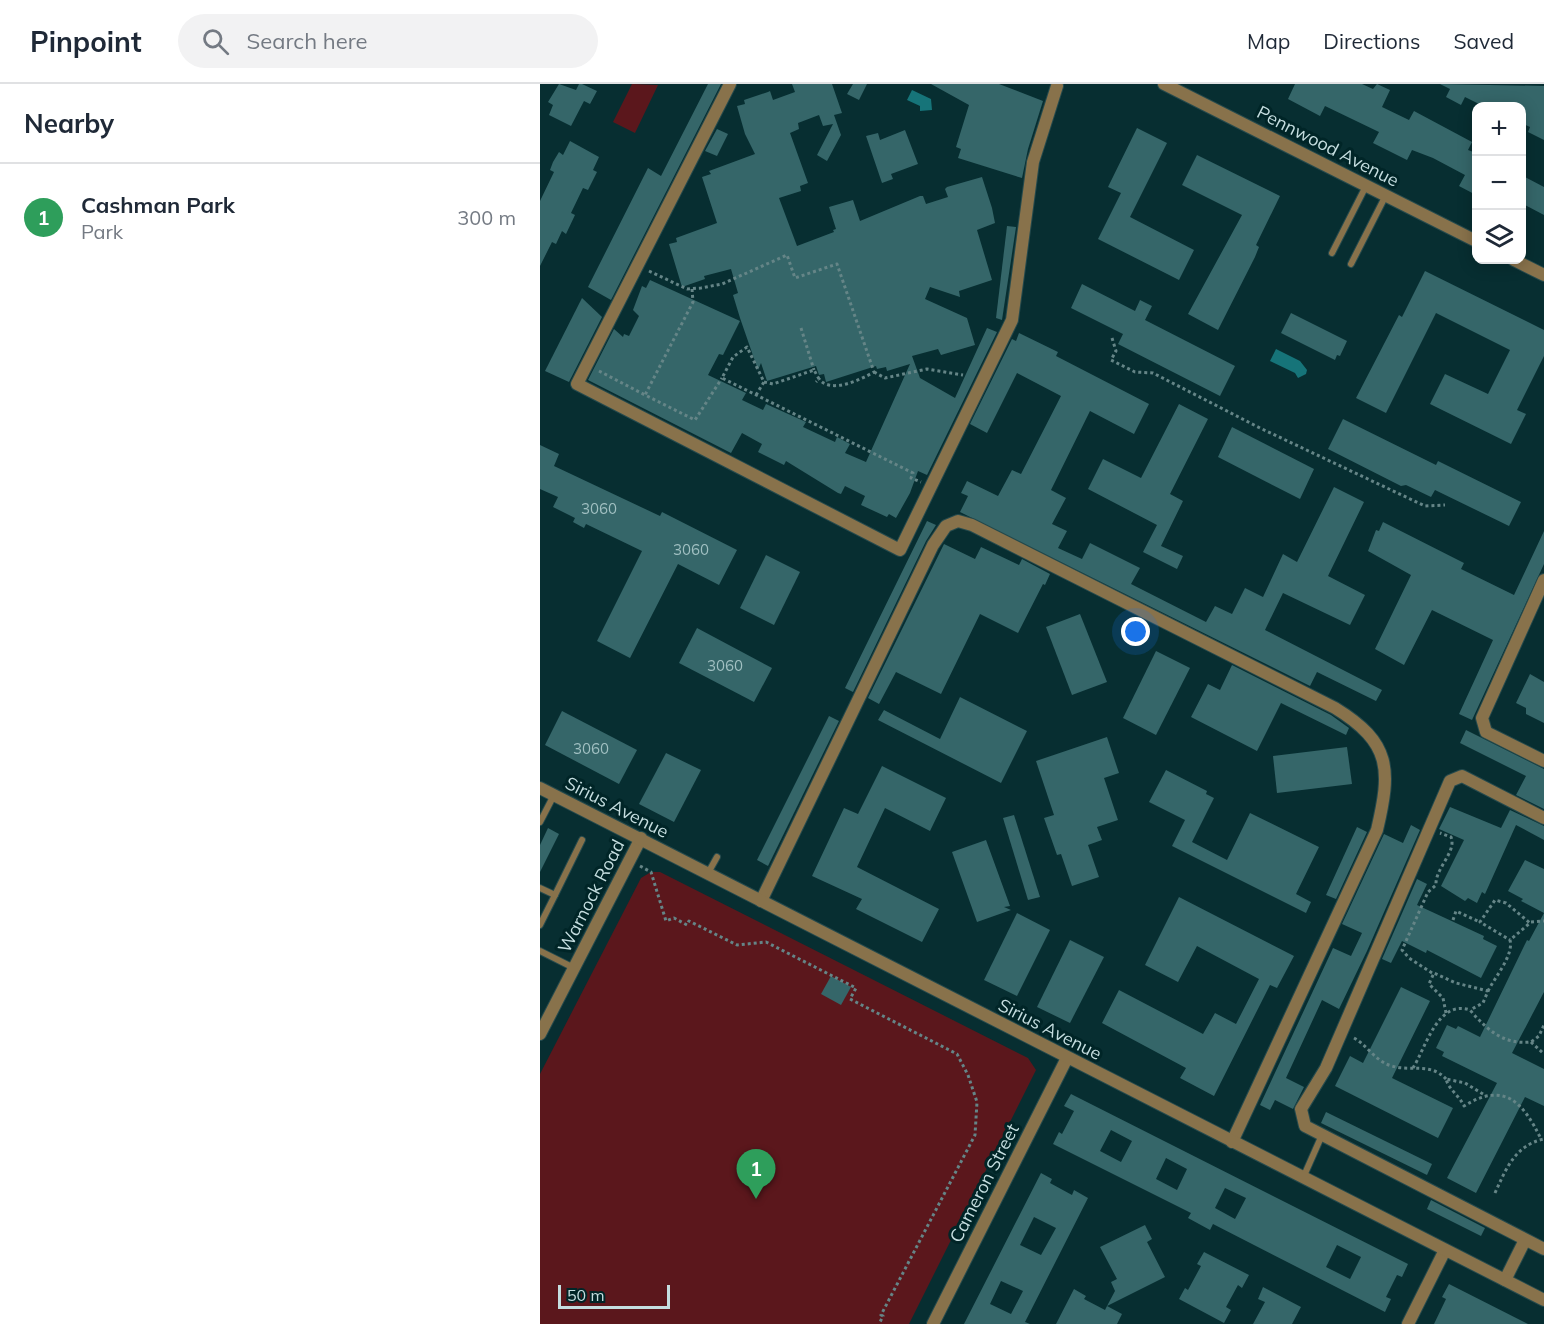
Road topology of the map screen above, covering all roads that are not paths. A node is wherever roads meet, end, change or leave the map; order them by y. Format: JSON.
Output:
{"nodes":[{"id":1,"x":730,"y":84,"type":"edge"},
{"id":2,"x":1164,"y":84,"type":"edge"},
{"id":3,"x":1056,"y":85,"type":"edge"},
{"id":4,"x":1366,"y":186,"type":"junction"},
{"id":5,"x":1386,"y":195,"type":"junction"},
{"id":6,"x":1472,"y":239,"type":"edge"},
{"id":7,"x":1332,"y":253,"type":"dead end"},
{"id":8,"x":1351,"y":264,"type":"dead end"},
{"id":9,"x":1522,"y":264,"type":"edge"},
{"id":10,"x":1544,"y":275,"type":"edge"},
{"id":11,"x":1544,"y":580,"type":"edge"},
{"id":12,"x":1544,"y":761,"type":"edge"},
{"id":13,"x":540,"y":788,"type":"edge"},
{"id":14,"x":554,"y":795,"type":"junction"},
{"id":15,"x":1544,"y":818,"type":"edge"},
{"id":16,"x":540,"y":822,"type":"edge"},
{"id":17,"x":641,"y":838,"type":"junction"},
{"id":18,"x":582,"y":840,"type":"dead end"},
{"id":19,"x":717,"y":857,"type":"dead end"},
{"id":20,"x":708,"y":873,"type":"junction"},
{"id":21,"x":540,"y":888,"type":"edge"},
{"id":22,"x":555,"y":895,"type":"junction"},
{"id":23,"x":761,"y":900,"type":"junction"},
{"id":24,"x":540,"y":925,"type":"edge"},
{"id":25,"x":540,"y":951,"type":"edge"},
{"id":26,"x":574,"y":968,"type":"junction"},
{"id":27,"x":540,"y":1034,"type":"edge"},
{"id":28,"x":1067,"y":1058,"type":"junction"},
{"id":29,"x":1322,"y":1134,"type":"junction"},
{"id":30,"x":1232,"y":1142,"type":"junction"},
{"id":31,"x":1303,"y":1178,"type":"junction"},
{"id":32,"x":1525,"y":1240,"type":"junction"},
{"id":33,"x":1544,"y":1249,"type":"edge"},
{"id":34,"x":1445,"y":1250,"type":"junction"},
{"id":35,"x":1505,"y":1280,"type":"junction"},
{"id":36,"x":1544,"y":1300,"type":"edge"},
{"id":37,"x":933,"y":1324,"type":"edge"},
{"id":38,"x":1408,"y":1324,"type":"edge"}],
"edges":[{"from":1,"to":3,"type":"street"},
{"from":2,"to":4,"type":"street","name":"Pennwood Avenue"},
{"from":4,"to":5,"type":"street","name":"Pennwood Avenue"},
{"from":4,"to":7,"type":"lane"},
{"from":5,"to":6,"type":"street","name":"Pennwood Avenue"},
{"from":5,"to":8,"type":"lane"},
{"from":9,"to":10,"type":"street"},
{"from":11,"to":12,"type":"street"},
{"from":13,"to":14,"type":"street","name":"Sirius Avenue"},
{"from":14,"to":16,"type":"lane"},
{"from":14,"to":17,"type":"street","name":"Sirius Avenue"},
{"from":15,"to":29,"type":"street"},
{"from":17,"to":20,"type":"street","name":"Sirius Avenue"},
{"from":17,"to":26,"type":"street","name":"Warnock Road"},
{"from":18,"to":22,"type":"lane"},
{"from":19,"to":20,"type":"lane"},
{"from":20,"to":23,"type":"street","name":"Sirius Avenue"},
{"from":21,"to":22,"type":"lane"},
{"from":22,"to":24,"type":"lane"},
{"from":23,"to":28,"type":"street","name":"Sirius Avenue"},
{"from":23,"to":30,"type":"street"},
{"from":25,"to":26,"type":"lane"},
{"from":26,"to":27,"type":"street","name":"Warnock Road"},
{"from":28,"to":30,"type":"street","name":"Sirius Avenue"},
{"from":28,"to":37,"type":"street","name":"Cameron Street"},
{"from":29,"to":31,"type":"lane"},
{"from":29,"to":32,"type":"street"},
{"from":30,"to":31,"type":"street","name":"Sirius Avenue"},
{"from":31,"to":34,"type":"street","name":"Sirius Avenue"},
{"from":32,"to":33,"type":"street"},
{"from":32,"to":35,"type":"street"},
{"from":34,"to":35,"type":"street","name":"Sirius Avenue"},
{"from":34,"to":38,"type":"street"},
{"from":35,"to":36,"type":"street","name":"Sirius Avenue"}]}
